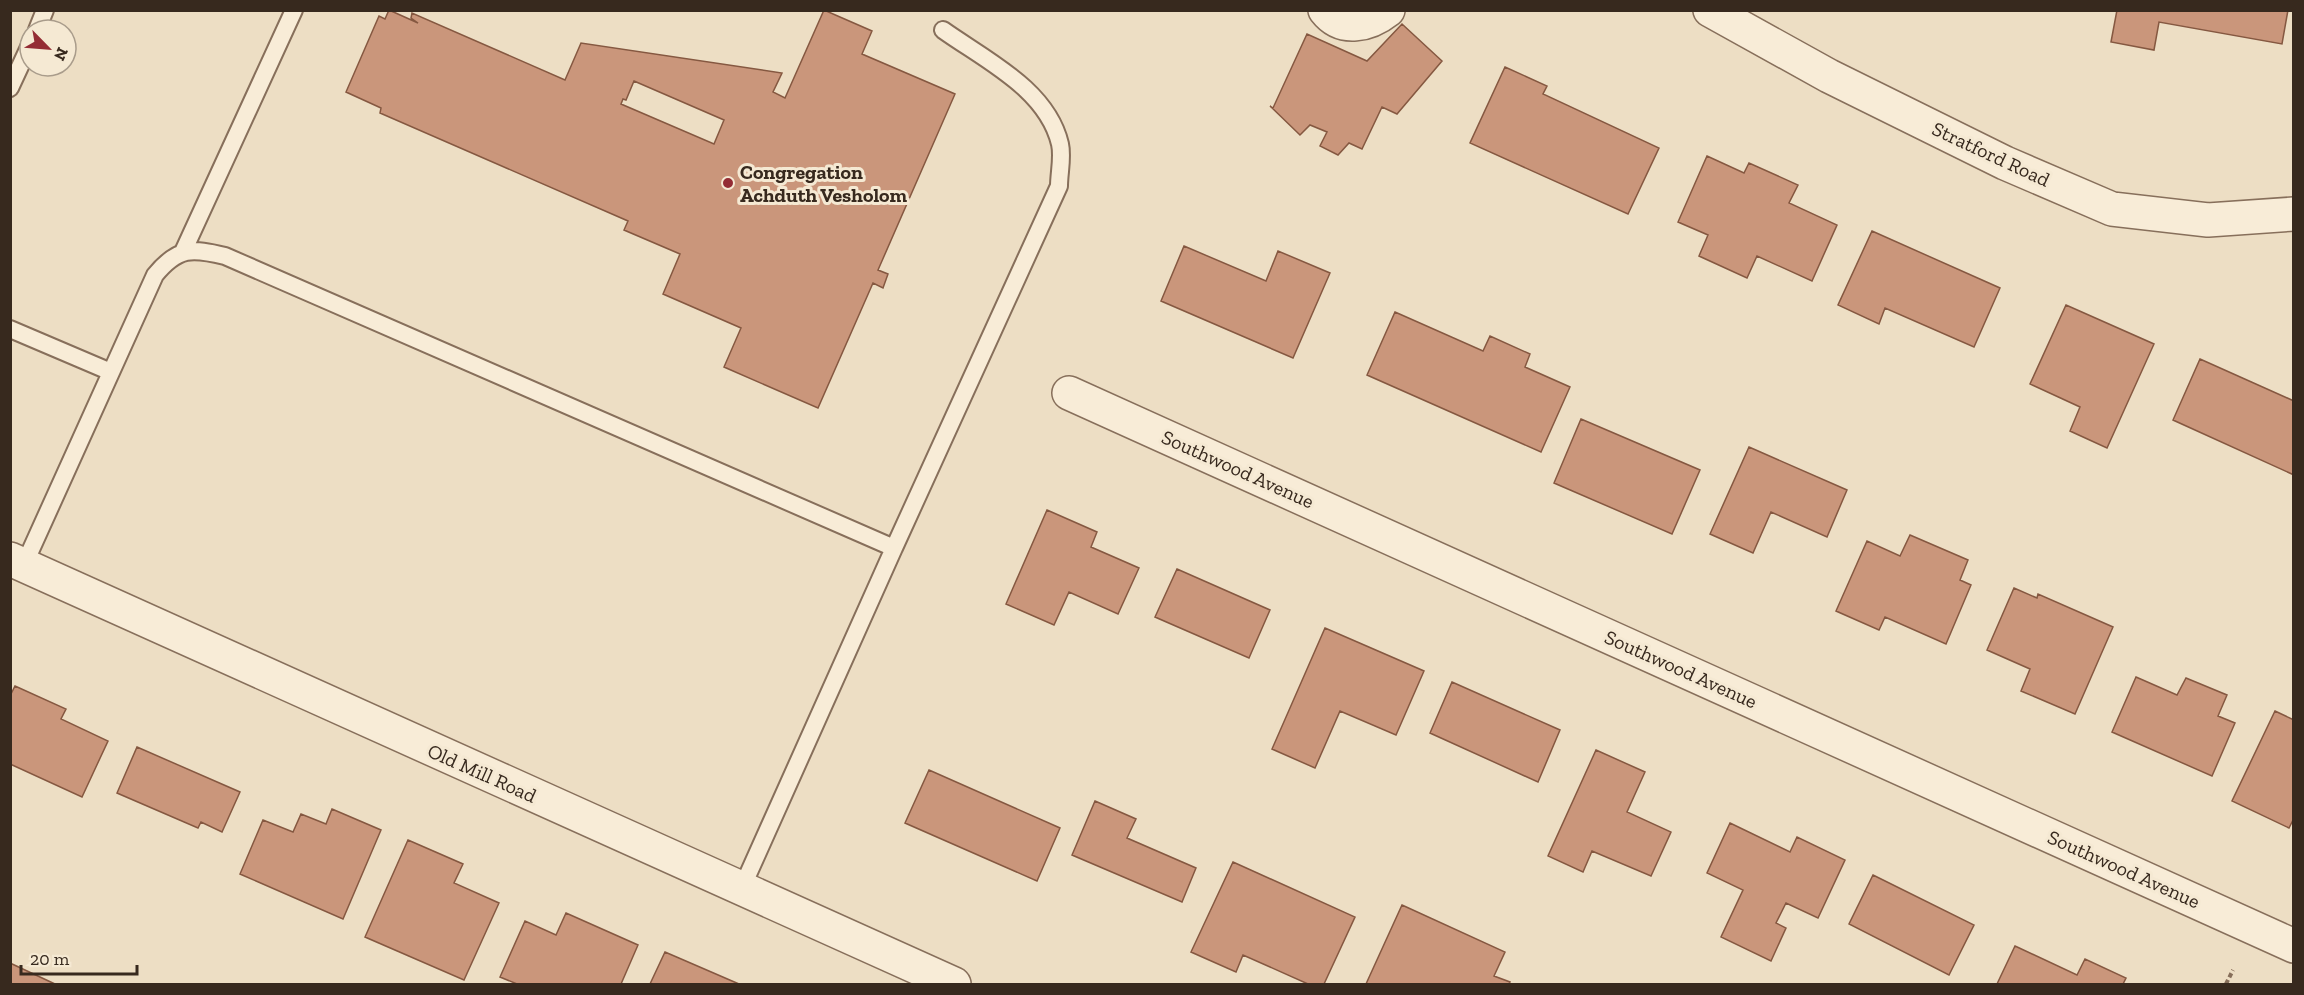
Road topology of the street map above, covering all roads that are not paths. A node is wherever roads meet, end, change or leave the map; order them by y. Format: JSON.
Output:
{"nodes":[{"id":1,"x":294,"y":10,"type":"edge"},
{"id":2,"x":1324,"y":10,"type":"edge"},
{"id":3,"x":1388,"y":10,"type":"edge"},
{"id":4,"x":1710,"y":10,"type":"edge"},
{"id":5,"x":943,"y":30,"type":"dead end"},
{"id":6,"x":18,"y":71,"type":"edge"},
{"id":7,"x":10,"y":88,"type":"edge"},
{"id":8,"x":2294,"y":214,"type":"edge"},
{"id":9,"x":183,"y":252,"type":"junction"},
{"id":10,"x":10,"y":329,"type":"edge"},
{"id":11,"x":111,"y":372,"type":"junction"},
{"id":12,"x":1069,"y":393,"type":"dead end"},
{"id":13,"x":894,"y":548,"type":"junction"},
{"id":14,"x":17,"y":562,"type":"edge"},
{"id":15,"x":741,"y":890,"type":"junction"},
{"id":16,"x":2294,"y":946,"type":"edge"},
{"id":17,"x":954,"y":984,"type":"edge"}],
"edges":[{"from":1,"to":9,"type":"lane"},
{"from":2,"to":3,"type":"street"},
{"from":4,"to":8,"type":"street","name":"Stratford Road"},
{"from":5,"to":13,"type":"lane"},
{"from":6,"to":7,"type":"lane"},
{"from":9,"to":11,"type":"lane"},
{"from":9,"to":13,"type":"lane"},
{"from":10,"to":11,"type":"lane"},
{"from":11,"to":14,"type":"lane"},
{"from":12,"to":16,"type":"street","name":"Southwood Avenue"},
{"from":13,"to":15,"type":"lane"},
{"from":14,"to":15,"type":"street","name":"Old Mill Road"},
{"from":15,"to":17,"type":"street","name":"Old Mill Road"}]}
